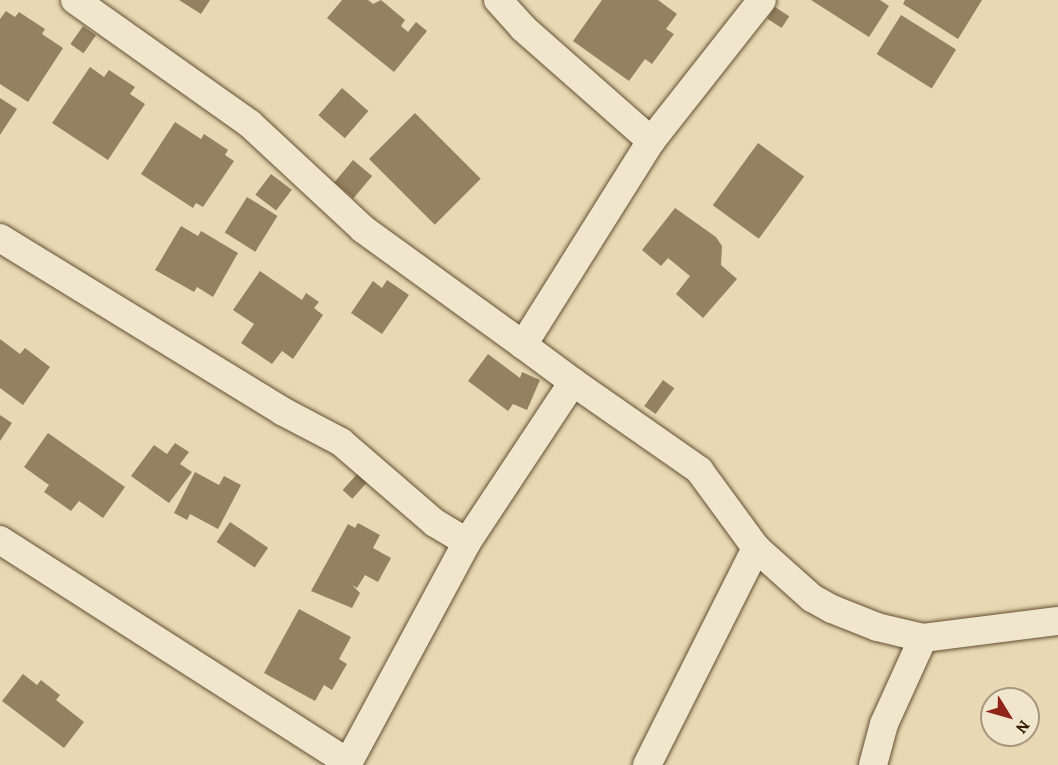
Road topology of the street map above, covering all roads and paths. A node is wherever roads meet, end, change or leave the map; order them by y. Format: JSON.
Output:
{"nodes":[{"id":1,"x":75,"y":0,"type":"edge"},
{"id":2,"x":498,"y":0,"type":"edge"},
{"id":3,"x":762,"y":0,"type":"edge"},
{"id":4,"x":651,"y":141,"type":"junction"},
{"id":5,"x":0,"y":238,"type":"edge"},
{"id":6,"x":523,"y":345,"type":"junction"},
{"id":7,"x":573,"y":382,"type":"junction"},
{"id":8,"x":0,"y":540,"type":"edge"},
{"id":9,"x":467,"y":542,"type":"junction"},
{"id":10,"x":756,"y":548,"type":"junction"},
{"id":11,"x":1058,"y":621,"type":"edge"},
{"id":12,"x":923,"y":638,"type":"junction"},
{"id":13,"x":348,"y":764,"type":"edge"},
{"id":14,"x":647,"y":765,"type":"edge"},
{"id":15,"x":873,"y":765,"type":"edge"}],
"edges":[{"from":1,"to":6,"type":"street"},
{"from":2,"to":4,"type":"street"},
{"from":3,"to":4,"type":"street"},
{"from":4,"to":6,"type":"street"},
{"from":5,"to":9,"type":"street"},
{"from":6,"to":7,"type":"street"},
{"from":7,"to":9,"type":"street"},
{"from":7,"to":10,"type":"street"},
{"from":8,"to":13,"type":"street"},
{"from":9,"to":13,"type":"street"},
{"from":10,"to":12,"type":"street"},
{"from":10,"to":14,"type":"street"},
{"from":11,"to":12,"type":"street"},
{"from":12,"to":15,"type":"street"}]}
